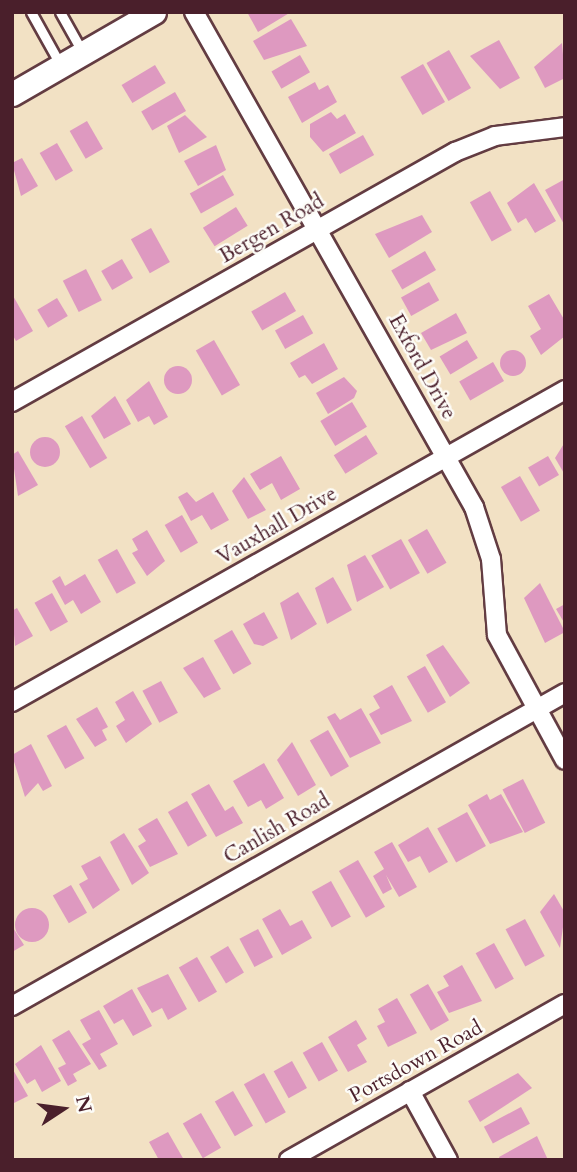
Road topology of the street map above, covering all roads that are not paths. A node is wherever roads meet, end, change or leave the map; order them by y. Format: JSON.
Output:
{"nodes":[{"id":1,"x":31,"y":12,"type":"edge"},
{"id":2,"x":60,"y":12,"type":"edge"},
{"id":3,"x":153,"y":12,"type":"edge"},
{"id":4,"x":194,"y":12,"type":"edge"},
{"id":5,"x":83,"y":54,"type":"junction"},
{"id":6,"x":62,"y":66,"type":"junction"},
{"id":7,"x":12,"y":94,"type":"edge"},
{"id":8,"x":565,"y":127,"type":"edge"},
{"id":9,"x":318,"y":230,"type":"junction"},
{"id":10,"x":565,"y":390,"type":"edge"},
{"id":11,"x":12,"y":402,"type":"edge"},
{"id":12,"x":446,"y":456,"type":"junction"},
{"id":13,"x":565,"y":693,"type":"edge"},
{"id":14,"x":12,"y":702,"type":"edge"},
{"id":15,"x":537,"y":709,"type":"junction"},
{"id":16,"x":565,"y":760,"type":"edge"},
{"id":17,"x":565,"y":1004,"type":"edge"},
{"id":18,"x":12,"y":1006,"type":"edge"},
{"id":19,"x":410,"y":1091,"type":"junction"},
{"id":20,"x":289,"y":1160,"type":"edge"},
{"id":21,"x":448,"y":1160,"type":"edge"}],
"edges":[{"from":1,"to":6,"type":"lane"},
{"from":2,"to":5,"type":"lane"},
{"from":3,"to":5,"type":"main road"},
{"from":4,"to":9,"type":"street","name":"Exford Drive"},
{"from":5,"to":6,"type":"main road"},
{"from":6,"to":7,"type":"main road"},
{"from":8,"to":9,"type":"street","name":"Bergen Road"},
{"from":9,"to":11,"type":"street","name":"Bergen Road"},
{"from":9,"to":12,"type":"street","name":"Exford Drive"},
{"from":10,"to":12,"type":"street","name":"Vauxhall Drive"},
{"from":12,"to":14,"type":"street","name":"Vauxhall Drive"},
{"from":12,"to":15,"type":"street","name":"Exford Drive"},
{"from":13,"to":15,"type":"street","name":"Canlish Road"},
{"from":15,"to":16,"type":"street","name":"Exford Drive"},
{"from":15,"to":18,"type":"street","name":"Canlish Road"},
{"from":17,"to":19,"type":"street","name":"Portsdown Road"},
{"from":19,"to":20,"type":"street","name":"Portsdown Road"},
{"from":19,"to":21,"type":"street"}]}
